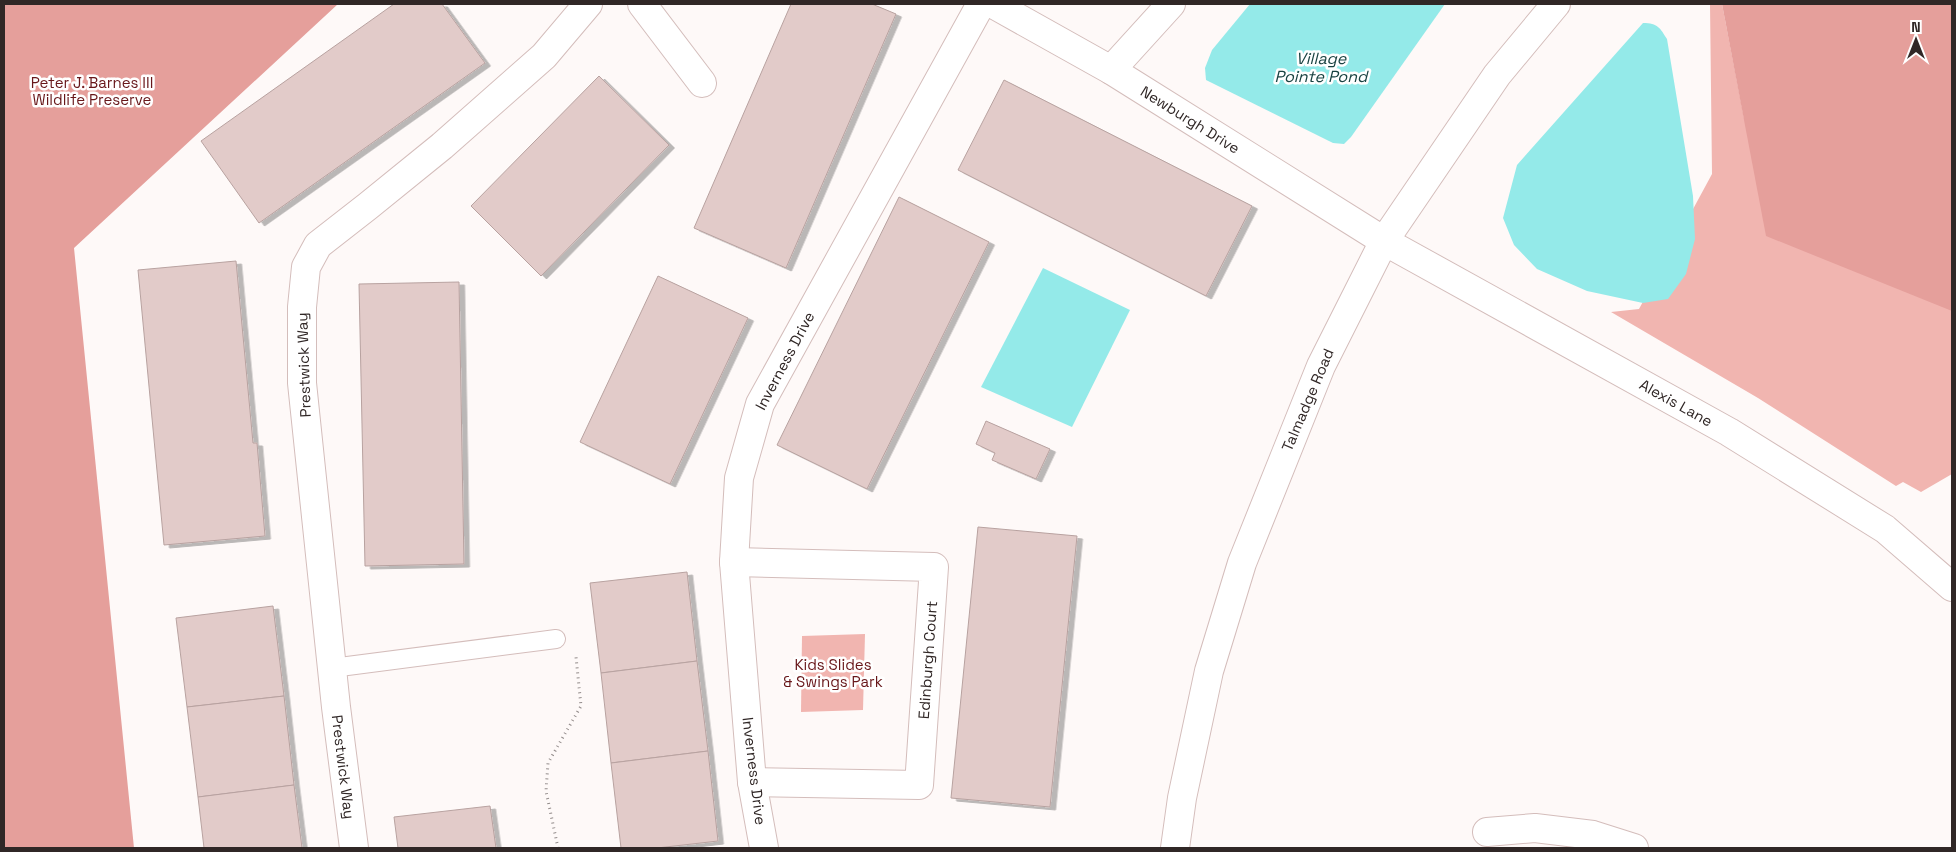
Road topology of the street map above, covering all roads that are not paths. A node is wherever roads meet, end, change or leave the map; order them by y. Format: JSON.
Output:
{"nodes":[{"id":1,"x":588,"y":4,"type":"edge"},
{"id":2,"x":642,"y":4,"type":"edge"},
{"id":3,"x":981,"y":4,"type":"edge"},
{"id":4,"x":993,"y":4,"type":"edge"},
{"id":5,"x":1171,"y":4,"type":"edge"},
{"id":6,"x":1556,"y":4,"type":"edge"},
{"id":7,"x":1111,"y":70,"type":"junction"},
{"id":8,"x":702,"y":83,"type":"dead end"},
{"id":9,"x":1384,"y":241,"type":"junction"},
{"id":10,"x":734,"y":562,"type":"junction"},
{"id":11,"x":1952,"y":587,"type":"edge"},
{"id":12,"x":556,"y":639,"type":"road end"},
{"id":13,"x":332,"y":668,"type":"junction"},
{"id":14,"x":752,"y":782,"type":"junction"},
{"id":15,"x":1487,"y":832,"type":"dead end"},
{"id":16,"x":354,"y":848,"type":"edge"},
{"id":17,"x":764,"y":848,"type":"edge"},
{"id":18,"x":1175,"y":848,"type":"edge"},
{"id":19,"x":1634,"y":848,"type":"edge"}],
"edges":[{"from":1,"to":13,"type":"street","name":"Prestwick Way"},
{"from":2,"to":8,"type":"street"},
{"from":3,"to":10,"type":"street","name":"Inverness Drive"},
{"from":4,"to":7,"type":"street","name":"Newburgh Drive"},
{"from":5,"to":7,"type":"street"},
{"from":6,"to":9,"type":"street","name":"Talmadge Road"},
{"from":7,"to":9,"type":"street","name":"Newburgh Drive"},
{"from":9,"to":11,"type":"street","name":"Alexis Lane"},
{"from":9,"to":18,"type":"street","name":"Talmadge Road"},
{"from":10,"to":14,"type":"street","name":"Inverness Drive"},
{"from":10,"to":14,"type":"street","name":"Edinburgh Court"},
{"from":12,"to":13,"type":"lane"},
{"from":13,"to":16,"type":"street","name":"Prestwick Way"},
{"from":14,"to":17,"type":"street","name":"Inverness Drive"},
{"from":15,"to":19,"type":"street"}]}
